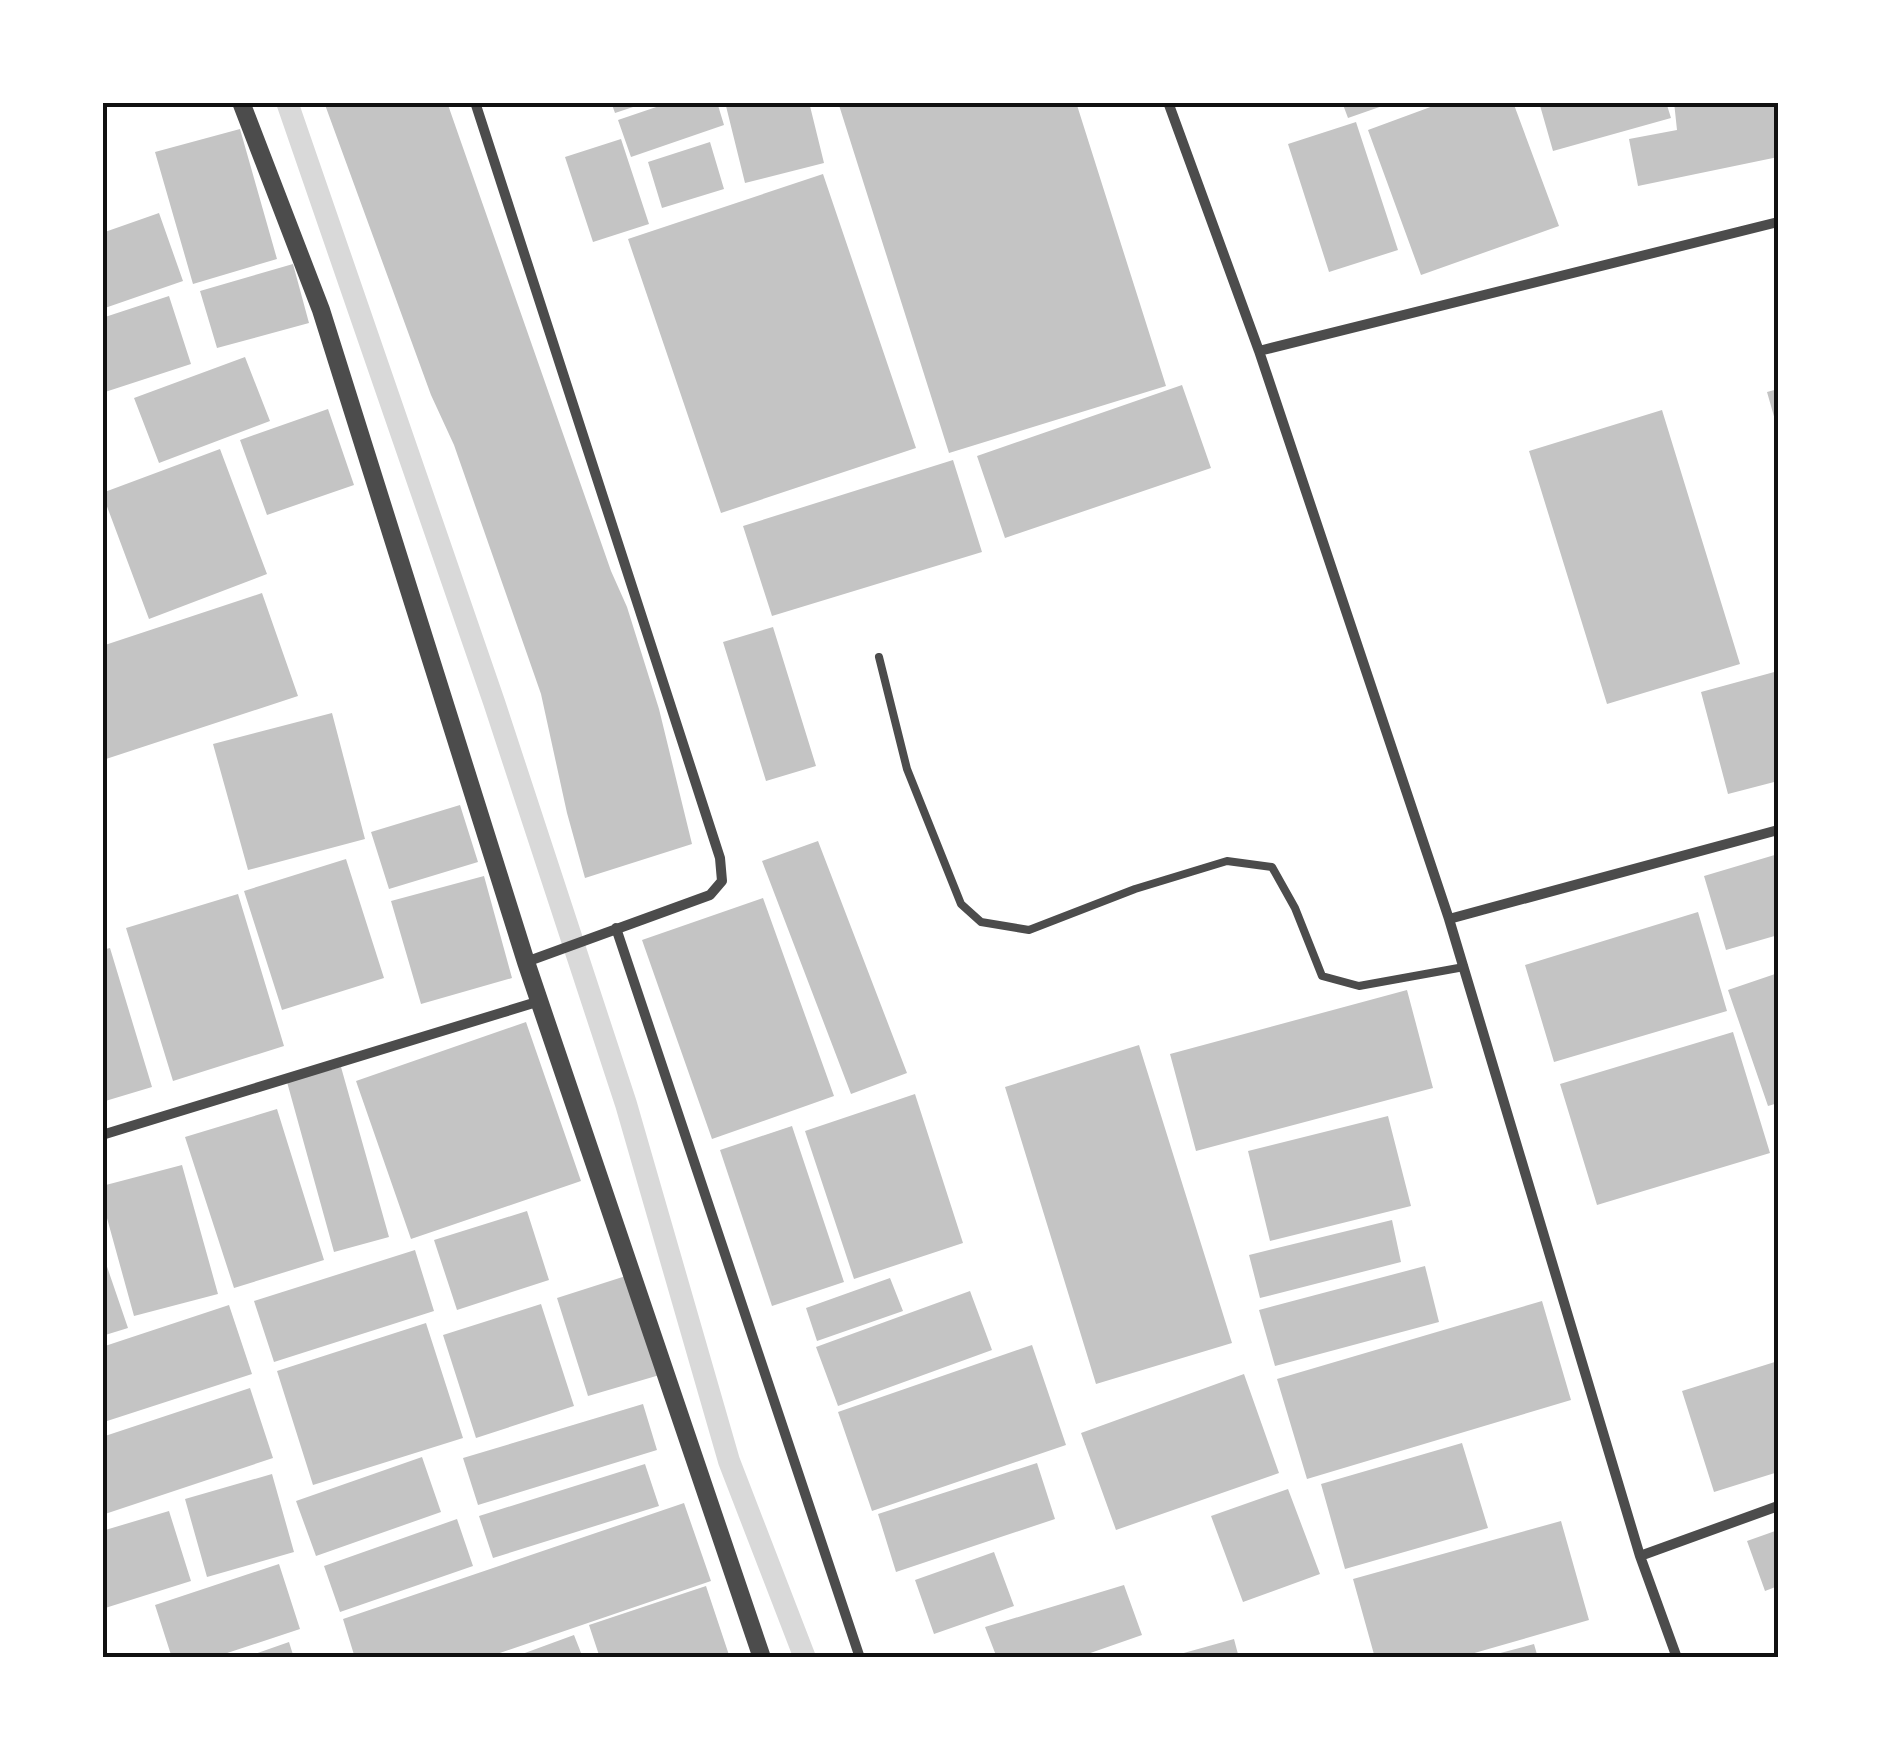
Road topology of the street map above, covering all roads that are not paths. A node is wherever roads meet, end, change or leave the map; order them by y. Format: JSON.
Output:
{"nodes":[{"id":1,"x":241,"y":102,"type":"edge"},
{"id":2,"x":475,"y":102,"type":"edge"},
{"id":3,"x":1168,"y":102,"type":"edge"},
{"id":4,"x":1778,"y":222,"type":"edge"},
{"id":5,"x":1259,"y":351,"type":"junction"},
{"id":6,"x":879,"y":656,"type":"dead end"},
{"id":7,"x":1778,"y":830,"type":"edge"},
{"id":8,"x":1449,"y":918,"type":"junction"},
{"id":9,"x":616,"y":928,"type":"junction"},
{"id":10,"x":526,"y":962,"type":"junction"},
{"id":11,"x":1464,"y":967,"type":"junction"},
{"id":12,"x":540,"y":1002,"type":"junction"},
{"id":13,"x":102,"y":1135,"type":"edge"},
{"id":14,"x":1778,"y":1506,"type":"edge"},
{"id":15,"x":1640,"y":1556,"type":"junction"},
{"id":16,"x":762,"y":1658,"type":"edge"},
{"id":17,"x":860,"y":1658,"type":"edge"},
{"id":18,"x":1677,"y":1658,"type":"edge"}],
"edges":[{"from":1,"to":10,"type":"street"},
{"from":2,"to":9,"type":"street"},
{"from":3,"to":5,"type":"street"},
{"from":4,"to":5,"type":"street"},
{"from":5,"to":8,"type":"street"},
{"from":6,"to":11,"type":"lane"},
{"from":7,"to":8,"type":"street"},
{"from":8,"to":11,"type":"street"},
{"from":9,"to":10,"type":"street"},
{"from":9,"to":17,"type":"street"},
{"from":10,"to":12,"type":"street"},
{"from":11,"to":15,"type":"street"},
{"from":12,"to":13,"type":"street"},
{"from":12,"to":16,"type":"street"},
{"from":14,"to":15,"type":"street"},
{"from":15,"to":18,"type":"street"}]}
